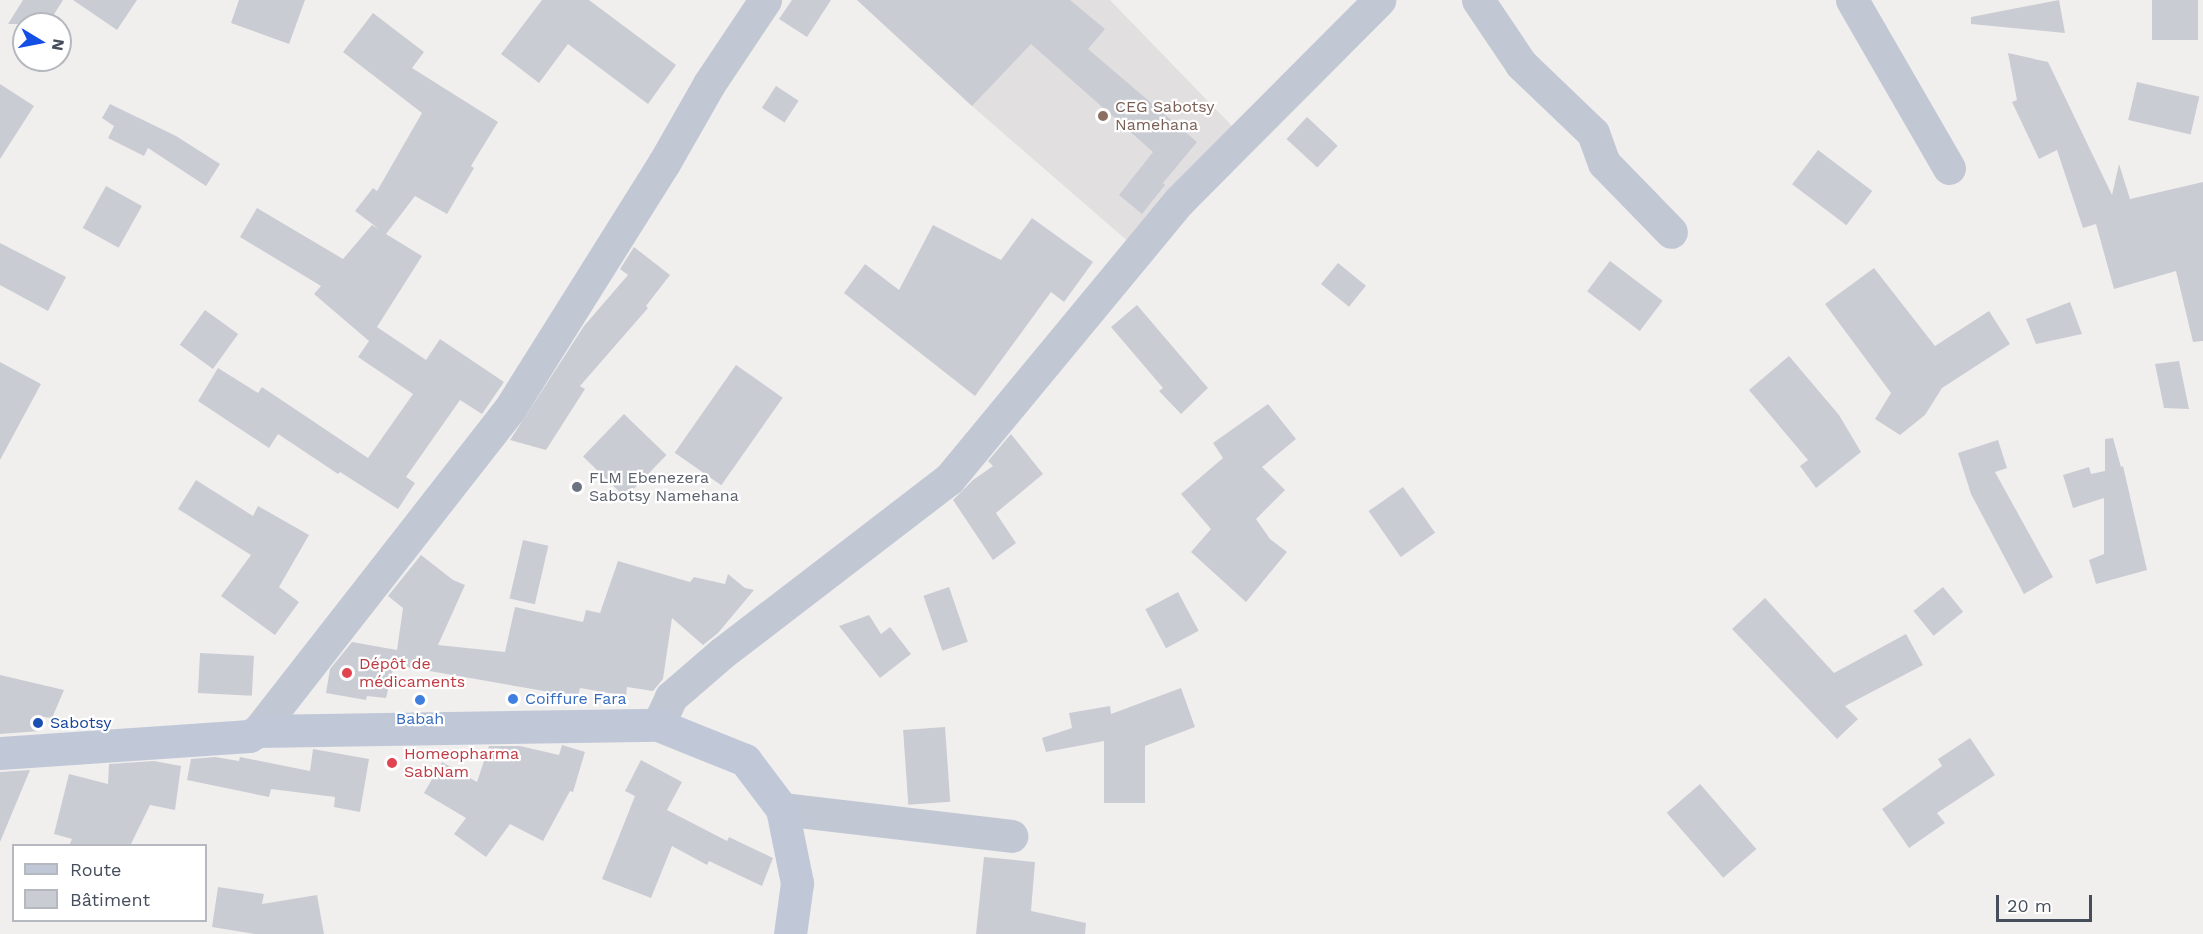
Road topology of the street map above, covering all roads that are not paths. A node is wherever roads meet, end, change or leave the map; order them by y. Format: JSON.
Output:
{"nodes":[{"id":1,"x":765,"y":0,"type":"edge"},
{"id":2,"x":1379,"y":0,"type":"edge"},
{"id":3,"x":1478,"y":0,"type":"edge"},
{"id":4,"x":1852,"y":0,"type":"edge"},
{"id":5,"x":1949,"y":168,"type":"dead end"},
{"id":6,"x":1671,"y":232,"type":"dead end"},
{"id":7,"x":658,"y":725,"type":"junction"},
{"id":8,"x":258,"y":731,"type":"junction"},
{"id":9,"x":0,"y":753,"type":"edge"},
{"id":10,"x":782,"y":809,"type":"junction"},
{"id":11,"x":1011,"y":836,"type":"dead end"},
{"id":12,"x":790,"y":934,"type":"edge"}],
"edges":[{"from":1,"to":8,"type":"street"},
{"from":2,"to":7,"type":"street"},
{"from":3,"to":6,"type":"street"},
{"from":4,"to":5,"type":"street"},
{"from":7,"to":8,"type":"main road"},
{"from":7,"to":10,"type":"main road"},
{"from":8,"to":9,"type":"main road"},
{"from":10,"to":11,"type":"street"},
{"from":10,"to":12,"type":"main road"}]}
